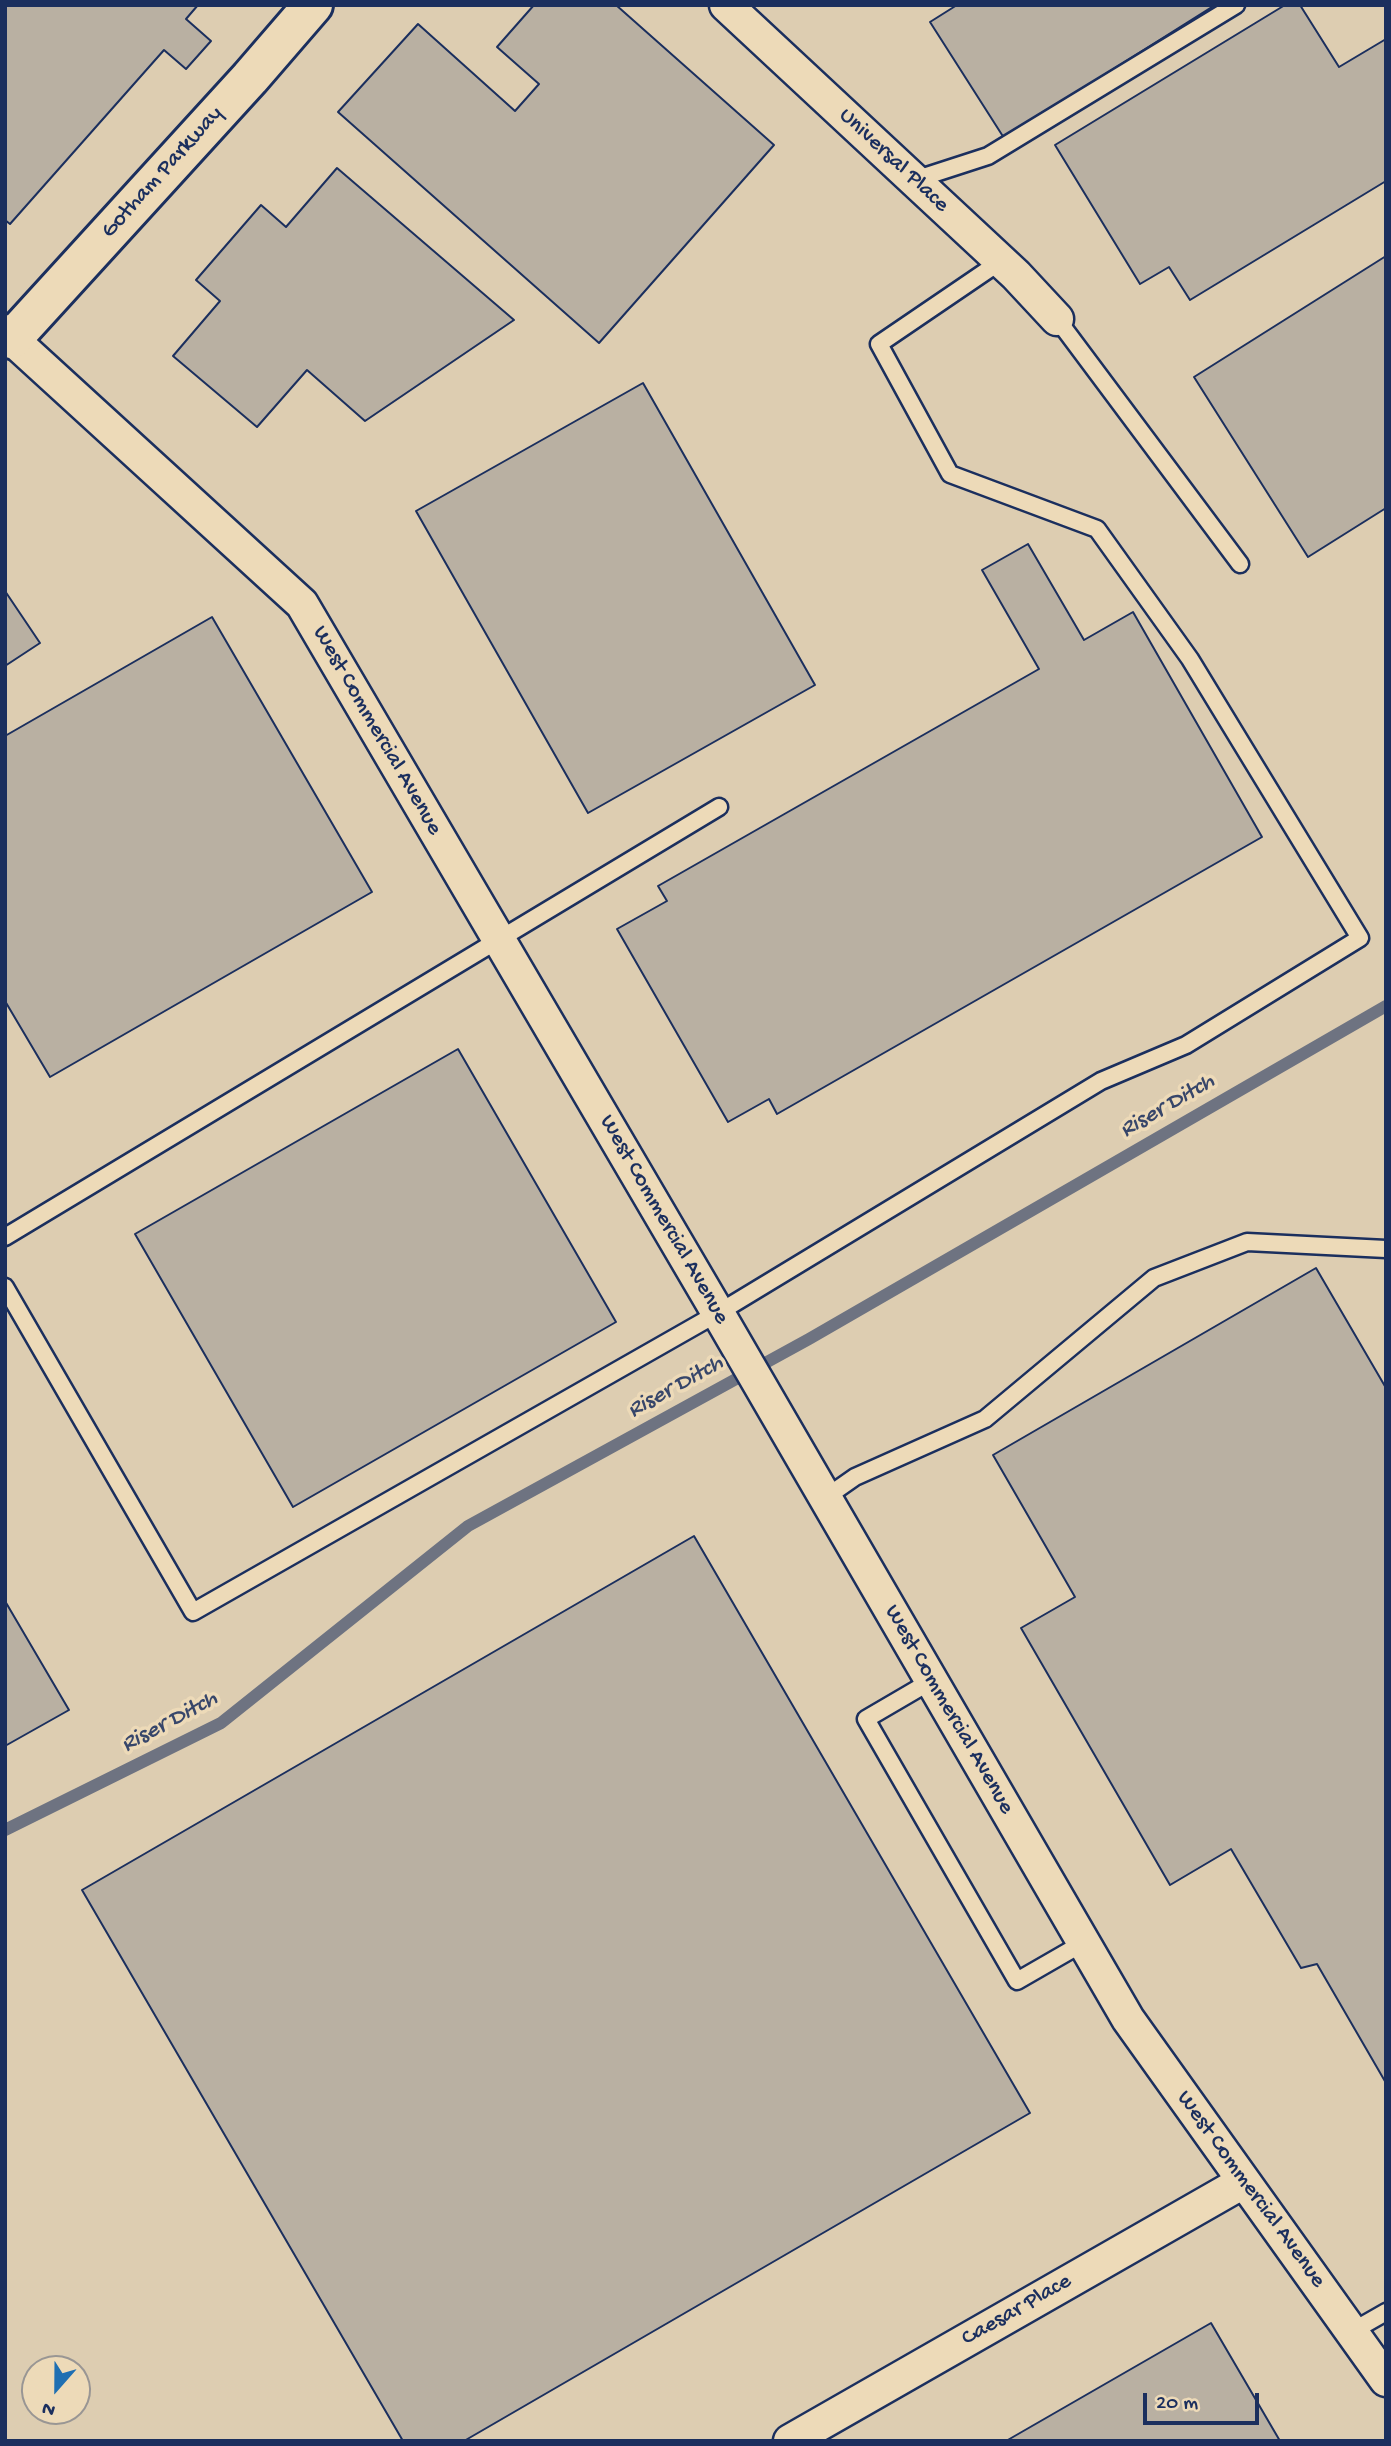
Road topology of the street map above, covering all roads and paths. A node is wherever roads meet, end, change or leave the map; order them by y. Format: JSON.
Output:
{"nodes":[{"id":1,"x":313,"y":5,"type":"edge"},
{"id":2,"x":726,"y":5,"type":"edge"},
{"id":3,"x":1236,"y":5,"type":"edge"},
{"id":4,"x":914,"y":180,"type":"junction"},
{"id":5,"x":1002,"y":261,"type":"junction"},
{"id":6,"x":1057,"y":319,"type":"joint"},
{"id":7,"x":8,"y":336,"type":"edge"},
{"id":8,"x":1240,"y":564,"type":"dead end"},
{"id":9,"x":719,"y":807,"type":"dead end"},
{"id":10,"x":498,"y":939,"type":"junction"},
{"id":11,"x":5,"y":1237,"type":"edge"},
{"id":12,"x":1386,"y":1249,"type":"edge"},
{"id":13,"x":5,"y":1287,"type":"edge"},
{"id":14,"x":718,"y":1313,"type":"junction"},
{"id":15,"x":825,"y":1498,"type":"junction"},
{"id":16,"x":931,"y":1681,"type":"junction"},
{"id":17,"x":1083,"y":1943,"type":"junction"},
{"id":18,"x":1243,"y":2182,"type":"junction"},
{"id":19,"x":1386,"y":2312,"type":"edge"},
{"id":20,"x":1351,"y":2332,"type":"junction"},
{"id":21,"x":1386,"y":2380,"type":"edge"},
{"id":22,"x":790,"y":2441,"type":"edge"}],
"edges":[{"from":1,"to":7,"type":"street","name":"Gotham Parkway"},
{"from":2,"to":4,"type":"street","name":"Universal Place"},
{"from":3,"to":4,"type":"lane"},
{"from":4,"to":5,"type":"street","name":"Universal Place"},
{"from":5,"to":6,"type":"street","name":"Universal Place"},
{"from":5,"to":14,"type":"lane"},
{"from":6,"to":8,"type":"lane"},
{"from":7,"to":10,"type":"street","name":"West Commercial Avenue"},
{"from":9,"to":10,"type":"lane"},
{"from":10,"to":11,"type":"lane"},
{"from":10,"to":14,"type":"street","name":"West Commercial Avenue"},
{"from":12,"to":15,"type":"lane"},
{"from":13,"to":14,"type":"lane"},
{"from":14,"to":15,"type":"street","name":"West Commercial Avenue"},
{"from":15,"to":16,"type":"street","name":"West Commercial Avenue"},
{"from":16,"to":17,"type":"street","name":"West Commercial Avenue"},
{"from":16,"to":17,"type":"lane"},
{"from":17,"to":18,"type":"street","name":"West Commercial Avenue"},
{"from":18,"to":20,"type":"street","name":"West Commercial Avenue"},
{"from":18,"to":22,"type":"street","name":"Caesar Place"},
{"from":19,"to":20,"type":"lane"},
{"from":20,"to":21,"type":"street","name":"West Commercial Avenue"}]}
